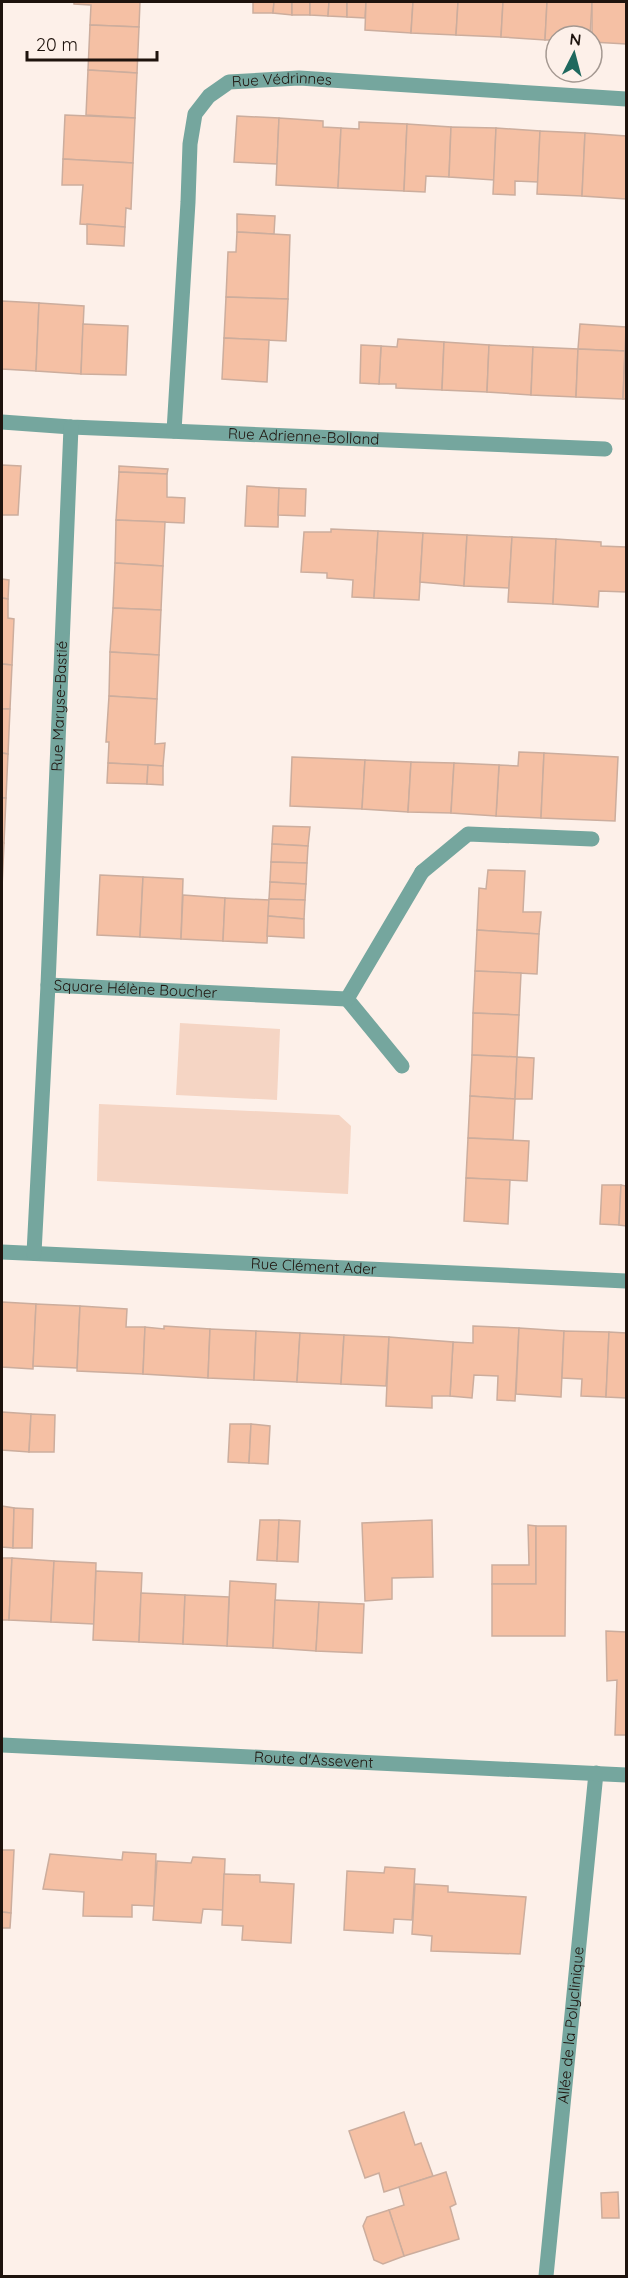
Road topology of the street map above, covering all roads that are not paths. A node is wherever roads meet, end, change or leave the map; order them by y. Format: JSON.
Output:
{"nodes":[{"id":1,"x":627,"y":99,"type":"edge"},
{"id":2,"x":2,"y":422,"type":"edge"},
{"id":3,"x":71,"y":427,"type":"junction"},
{"id":4,"x":174,"y":431,"type":"junction"},
{"id":5,"x":605,"y":449,"type":"dead end"},
{"id":6,"x":592,"y":839,"type":"dead end"},
{"id":7,"x":48,"y":985,"type":"junction"},
{"id":8,"x":347,"y":999,"type":"junction"},
{"id":9,"x":402,"y":1066,"type":"dead end"},
{"id":10,"x":2,"y":1252,"type":"edge"},
{"id":11,"x":34,"y":1253,"type":"junction"},
{"id":12,"x":627,"y":1281,"type":"edge"},
{"id":13,"x":2,"y":1745,"type":"edge"},
{"id":14,"x":596,"y":1773,"type":"junction"},
{"id":15,"x":627,"y":1775,"type":"edge"},
{"id":16,"x":546,"y":2277,"type":"edge"}],
"edges":[{"from":1,"to":4,"type":"street","name":"Rue Védrinnes"},
{"from":2,"to":3,"type":"street","name":"Rue Adrienne-Bolland"},
{"from":3,"to":4,"type":"street","name":"Rue Adrienne-Bolland"},
{"from":3,"to":7,"type":"street","name":"Rue Maryse-Bastié"},
{"from":4,"to":5,"type":"street","name":"Rue Adrienne-Bolland"},
{"from":6,"to":8,"type":"street"},
{"from":7,"to":8,"type":"street","name":"Square Hélène Boucher"},
{"from":7,"to":11,"type":"street","name":"Square Hélène Boucher"},
{"from":8,"to":9,"type":"street"},
{"from":10,"to":11,"type":"street","name":"Rue Clément Ader"},
{"from":11,"to":12,"type":"street","name":"Rue Clément Ader"},
{"from":13,"to":14,"type":"street","name":"Route d'Assevent"},
{"from":14,"to":15,"type":"street","name":"Route d'Assevent"},
{"from":14,"to":16,"type":"street","name":"Allée de la Polyclinique"}]}
